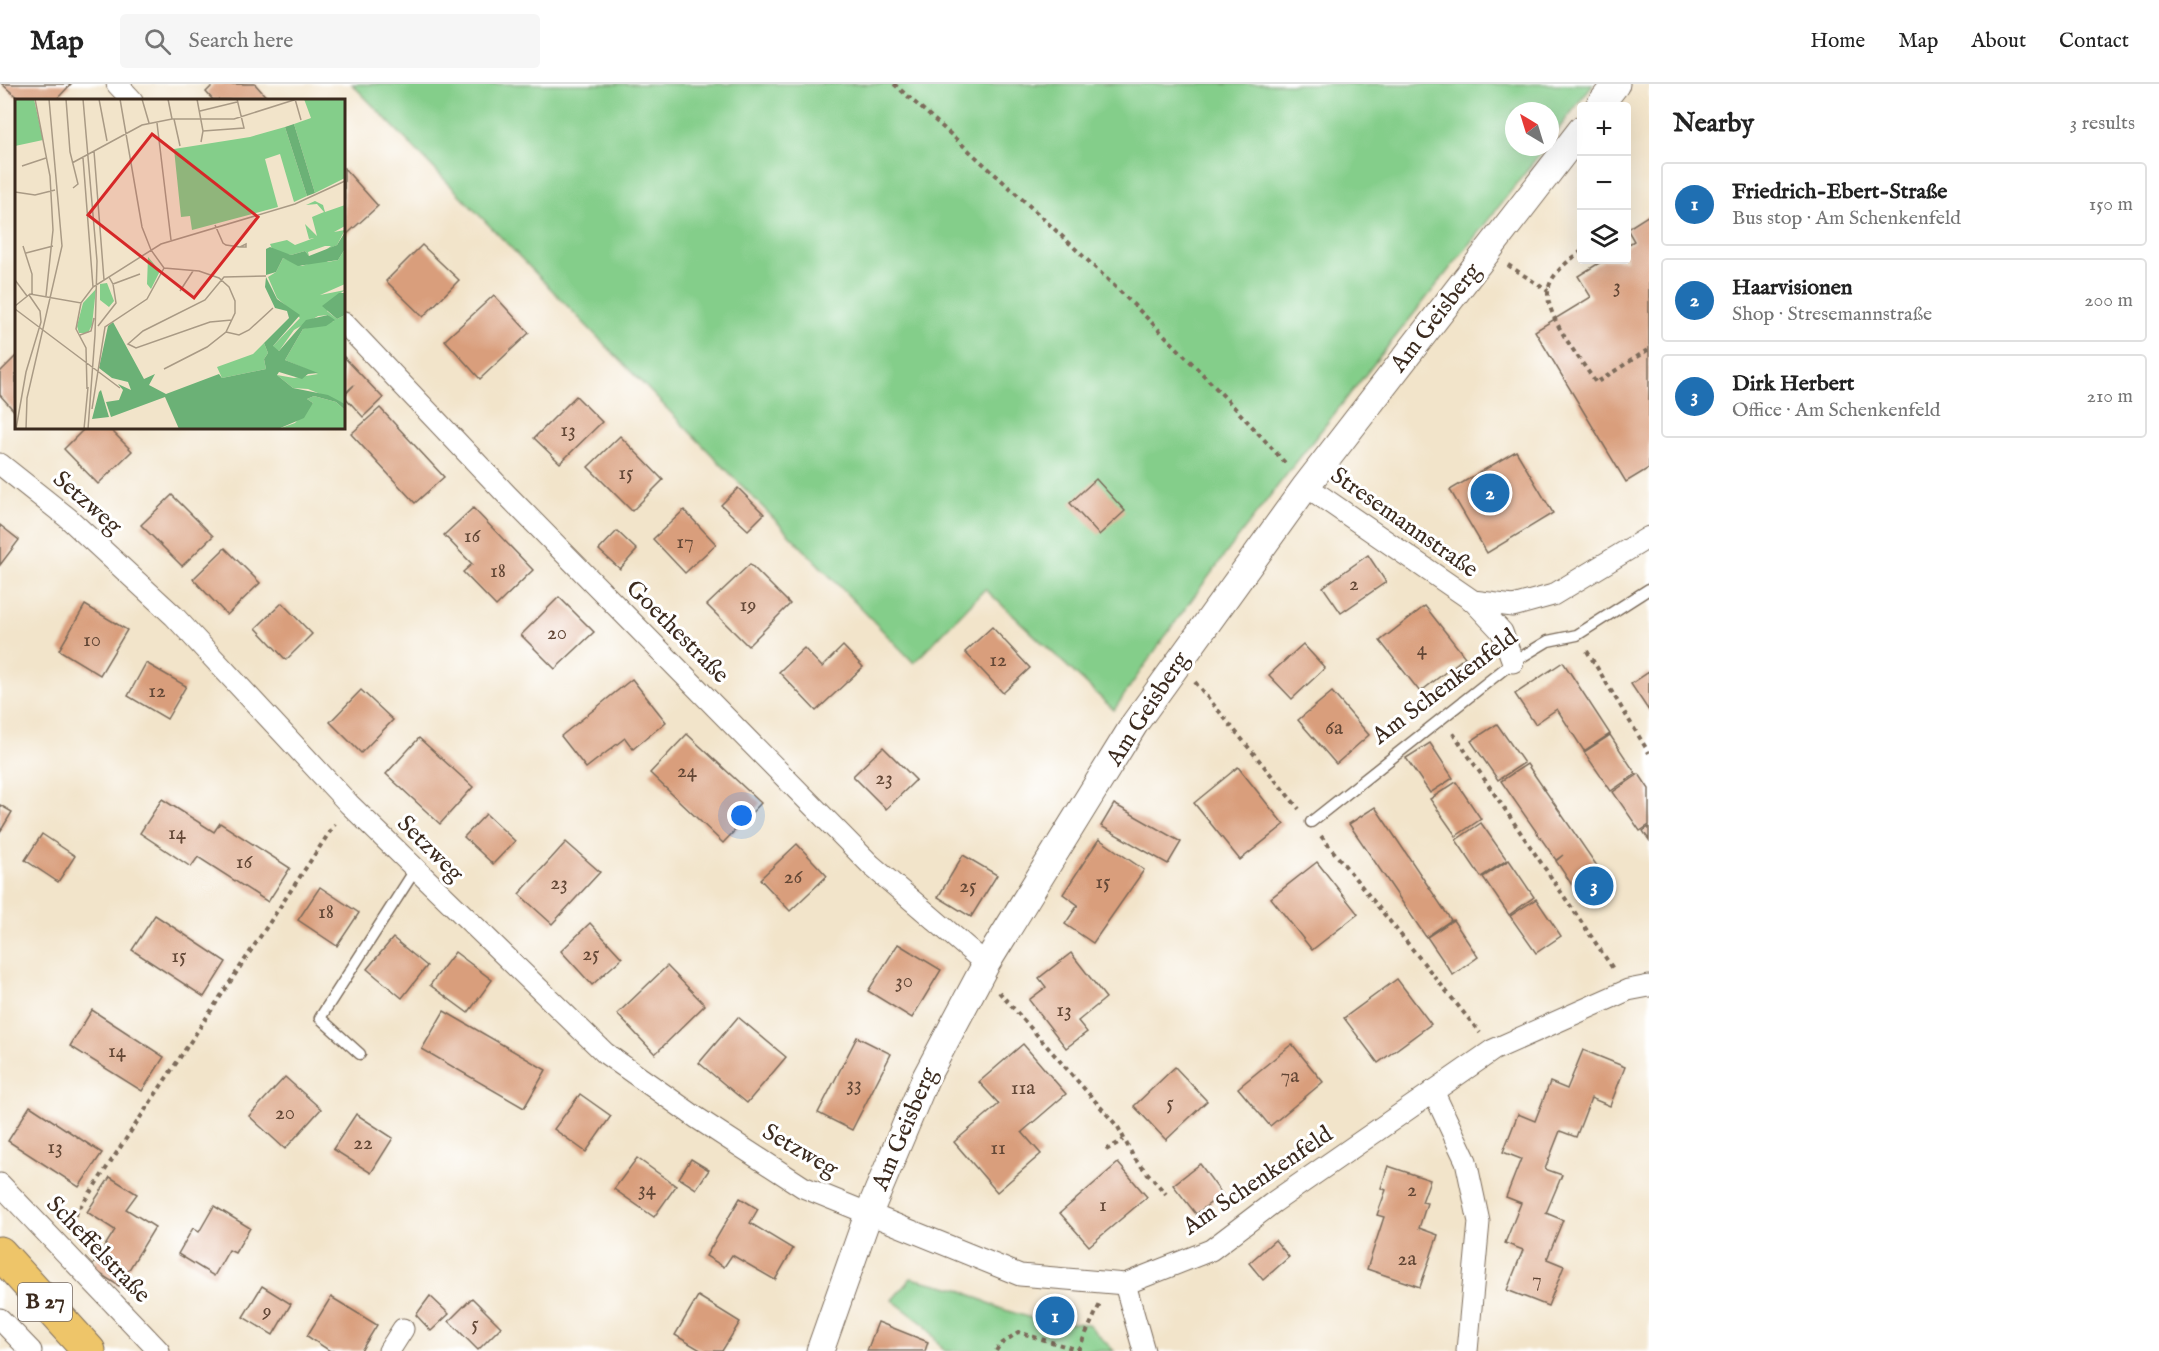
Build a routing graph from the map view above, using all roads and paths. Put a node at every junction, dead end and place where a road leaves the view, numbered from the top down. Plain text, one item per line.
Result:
1 (117, 84) edge
2 (894, 84) edge
3 (1616, 84) edge
4 (131, 99) edge
5 (1602, 102) edge
6 (1577, 134) edge
7 (1488, 252) junction
8 (1577, 254) edge
9 (1548, 291) junction
10 (345, 324) edge
11 (1649, 349) edge
12 (0, 464) edge
13 (1306, 486) junction
14 (1649, 537) edge
15 (1649, 589) edge
16 (1473, 602) junction
17 (1587, 652) dead end
18 (1178, 661) junction
19 (1513, 662) junction
20 (1455, 736) dead end
21 (1649, 753) edge
22 (1283, 789) dead end
23 (349, 804) junction
24 (1311, 822) dead end
25 (415, 870) junction
26 (1347, 870) dead end
27 (984, 968) junction
28 (1649, 986) edge
29 (1628, 990) junction
30 (1474, 1024) dead end
31 (360, 1054) dead end
32 (1433, 1091) junction
33 (1123, 1140) junction
34 (1106, 1150) dead end
35 (0, 1184) edge
36 (1166, 1194) dead end
37 (868, 1215) junction
38 (56, 1244) junction
39 (0, 1253) edge
40 (1117, 1284) junction
41 (0, 1318) edge
42 (403, 1329) dead end
43 (1080, 1350) edge
44 (31, 1351) edge
45 (89, 1351) edge
46 (159, 1351) edge
47 (389, 1351) edge
48 (820, 1351) edge
49 (996, 1351) edge
50 (1144, 1351) edge
51 (1467, 1351) edge

1 - 4 street
2 - 13 path
3 - 5 street
6 - 7 street, Am Geisberg
7 - 9 path
7 - 13 street, Am Geisberg
8 - 9 path
9 - 11 path
10 - 27 street, Goethestraße
12 - 23 street, Setzweg
13 - 16 street, Stresemannstraße
13 - 18 street, Am Geisberg
14 - 16 street, Stresemannstraße
15 - 19 lane, Am Schenkenfeld
16 - 19 street, Stresemannstraße
17 - 21 path
18 - 22 path
18 - 27 street, Am Geisberg
19 - 24 lane, Am Schenkenfeld
20 - 29 path
23 - 25 street, Setzweg
23 - 38 path
25 - 31 lane
25 - 37 street, Setzweg
26 - 30 path
27 - 33 path
27 - 37 street, Am Geisberg
28 - 29 street, Am Schenkenfeld
29 - 32 street, Am Schenkenfeld
32 - 40 street, Am Schenkenfeld
32 - 51 street
33 - 34 path
33 - 36 path
35 - 38 street, Scheffelstraße
37 - 40 street, Am Schenkenfeld
37 - 48 street, Am Geisberg
38 - 46 street, Scheffelstraße
39 - 45 main road, B 27
40 - 43 path
40 - 50 street
41 - 44 street
42 - 47 street
43 - 49 path

